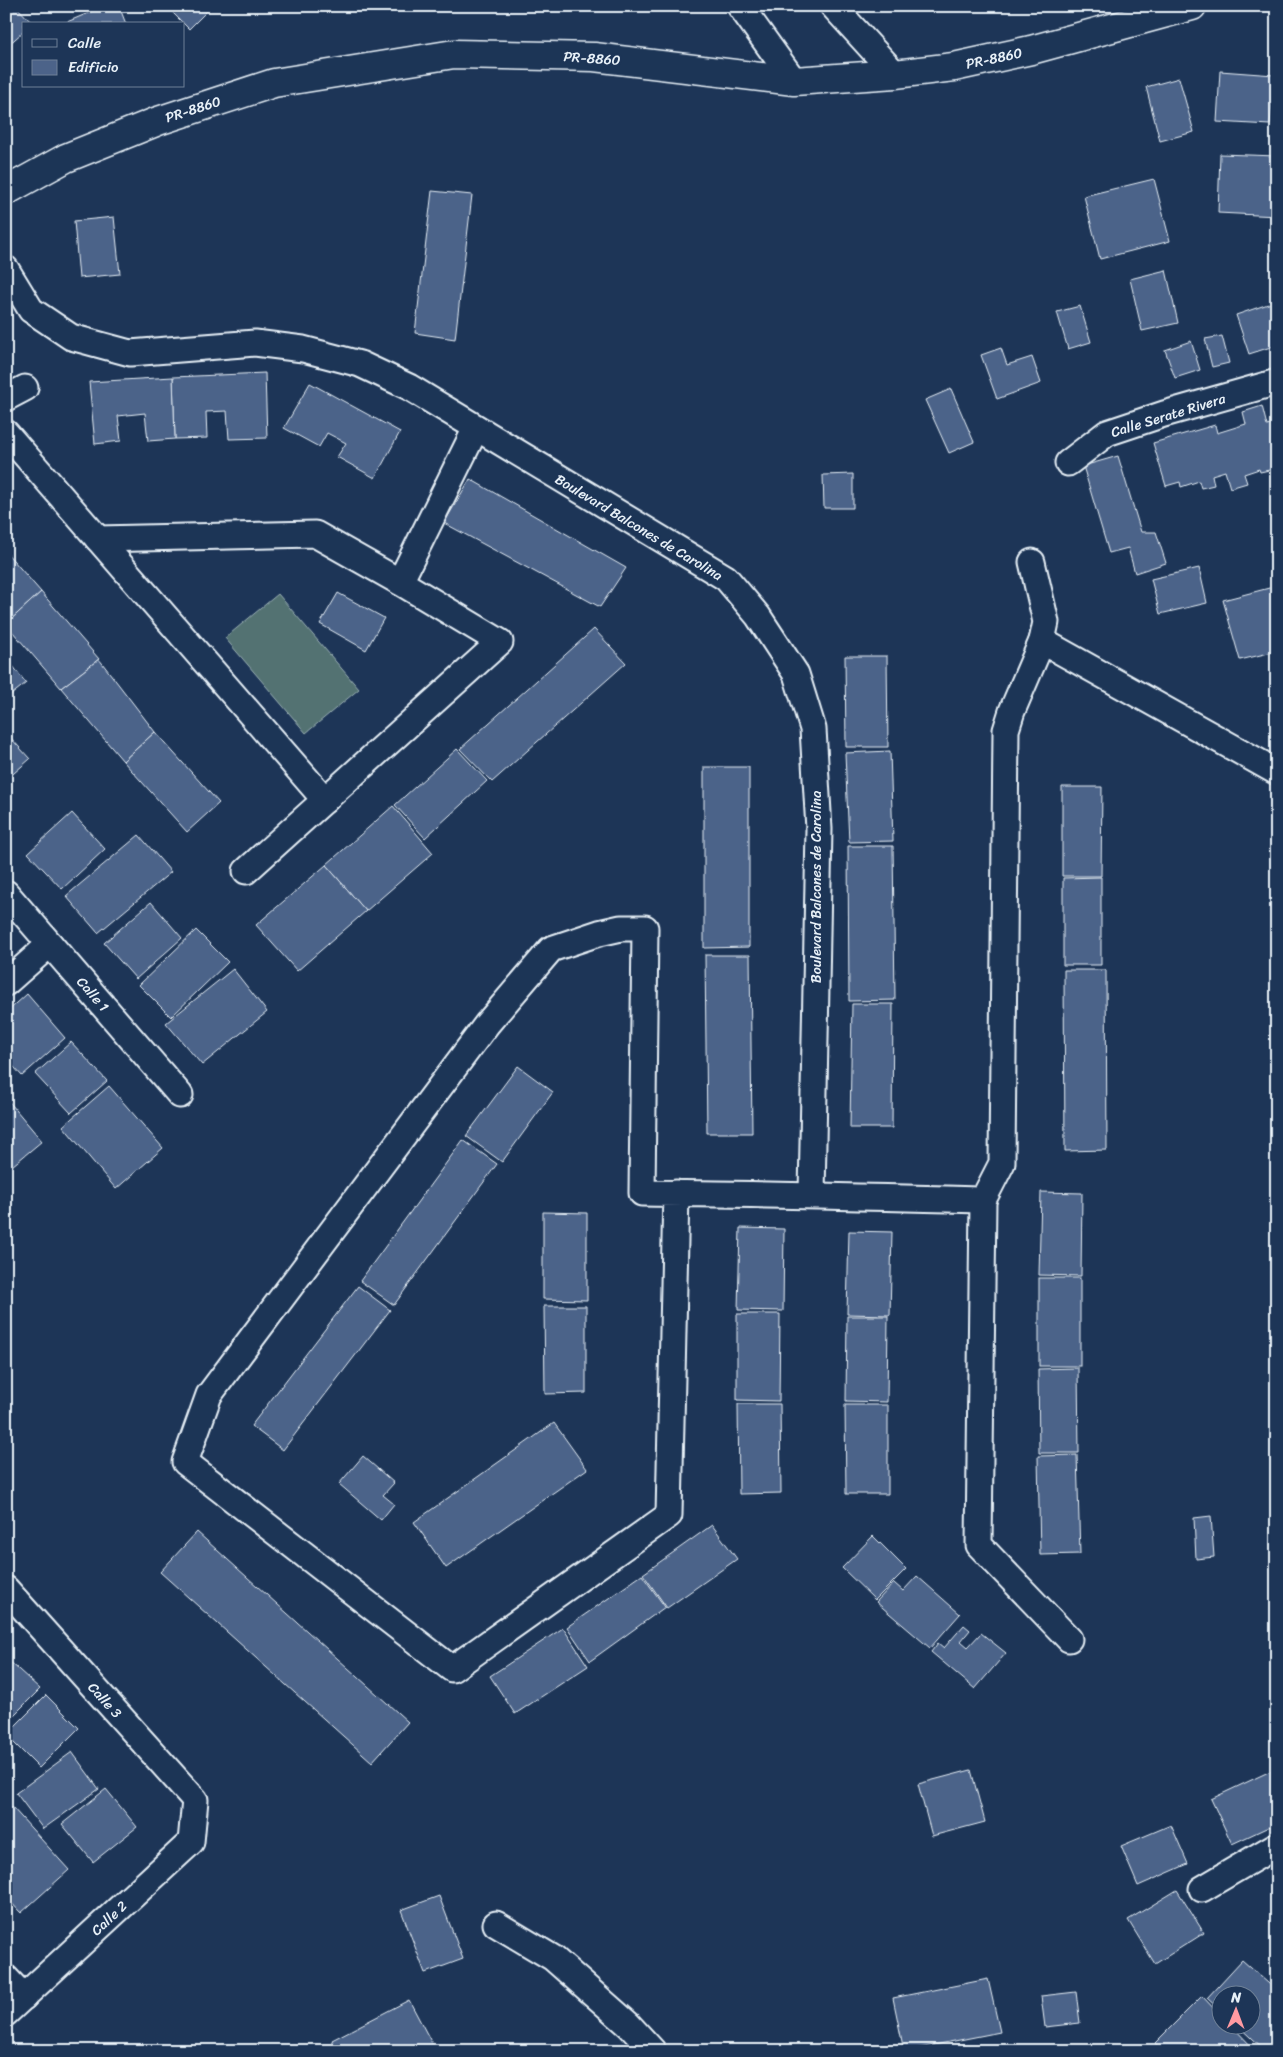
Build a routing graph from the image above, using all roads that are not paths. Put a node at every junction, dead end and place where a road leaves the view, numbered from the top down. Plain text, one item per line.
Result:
1 (740, 6) edge
2 (833, 6) edge
3 (1192, 6) edge
4 (895, 74) junction
5 (794, 81) junction
6 (6, 191) edge
7 (6, 269) edge
8 (1277, 382) edge
9 (476, 428) junction
10 (6, 433) edge
11 (1068, 463) dead end
12 (98, 539) junction
13 (1032, 562) dead end
14 (400, 582) junction
15 (1042, 641) junction
16 (1277, 772) edge
17 (325, 800) junction
18 (246, 871) dead end
19 (6, 893) edge
20 (50, 944) junction
21 (6, 983) edge
22 (180, 1095) dead end
23 (676, 1194) junction
24 (812, 1195) junction
25 (983, 1200) junction
26 (6, 1589) edge
27 (1069, 1639) dead end
28 (194, 1814) joint
29 (1277, 1845) edge
30 (1202, 1889) dead end
31 (496, 1924) dead end
32 (6, 1978) edge
33 (15, 2005) edge
34 (653, 2051) edge

1 - 5 street
2 - 4 street
3 - 4 street, PR-8860 / PR-8860
4 - 5 street, PR-8860 / PR-8860
5 - 6 street, PR-8860 / PR-8860
7 - 9 street, Boulevard Balcones de Carolina
8 - 11 street, Calle Serate Rivera
9 - 14 street
9 - 24 street, Boulevard Balcones de Carolina
10 - 12 street
12 - 14 street
12 - 17 street
13 - 15 street
14 - 17 street
15 - 16 street
15 - 25 street
17 - 18 street
19 - 20 street, Calle 1
20 - 21 street
20 - 22 street, Calle 1
23 - 23 street
23 - 24 street
24 - 25 street
25 - 27 street
26 - 28 street, Calle 3
28 - 33 street, Calle 2
29 - 30 street
31 - 34 street
32 - 33 street

